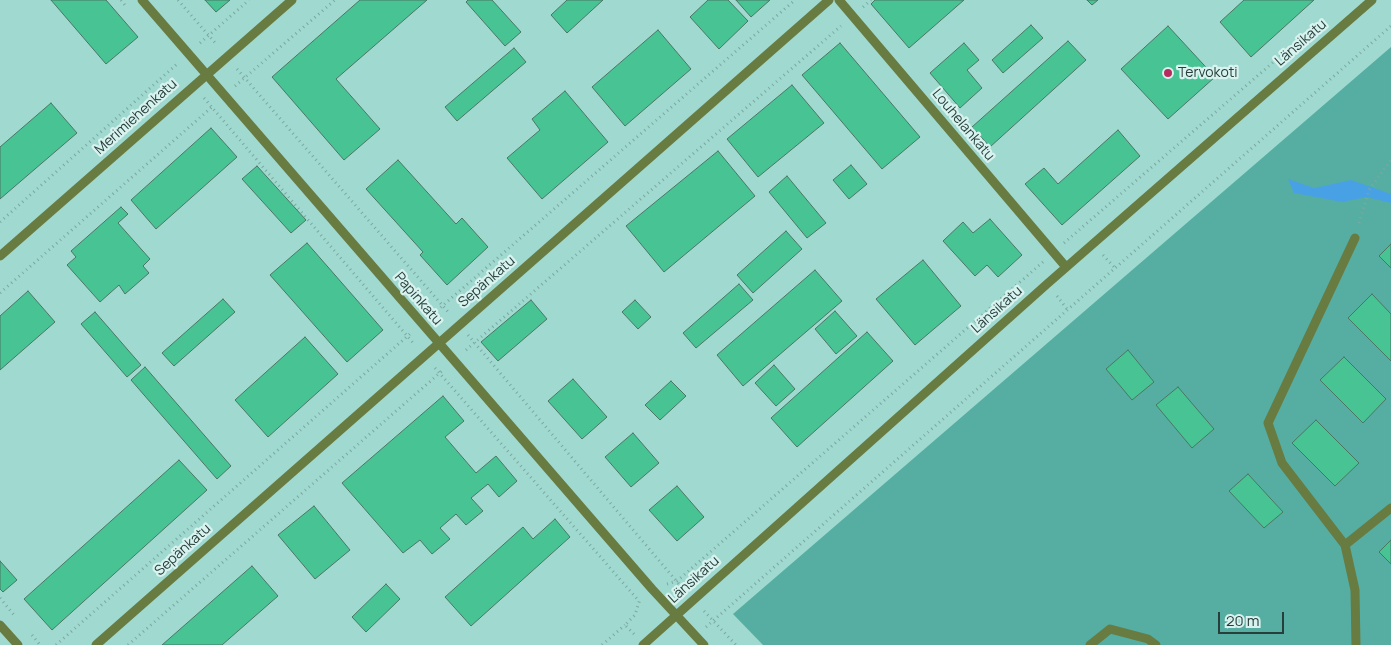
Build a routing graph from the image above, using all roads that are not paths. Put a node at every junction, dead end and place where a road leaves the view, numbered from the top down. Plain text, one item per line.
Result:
1 (142, 0) edge
2 (292, 0) edge
3 (829, 0) edge
4 (839, 0) edge
5 (1372, 0) edge
6 (206, 74) junction
7 (1355, 238) road end
8 (0, 256) edge
9 (1066, 267) junction
10 (438, 343) junction
11 (1391, 508) edge
12 (1345, 545) junction
13 (676, 614) junction
14 (0, 625) edge
15 (644, 644) edge
16 (18, 645) edge
17 (96, 645) edge
18 (704, 645) edge
19 (1090, 645) edge
20 (1156, 645) edge
21 (1356, 645) edge

1 - 6 street, Papinkatu
2 - 6 street, Merimiehenkatu
3 - 10 street, Sepänkatu
4 - 9 street, Louhelankatu
5 - 9 street, Länsikatu
6 - 8 street, Merimiehenkatu
6 - 10 street, Papinkatu
7 - 12 street
9 - 13 street, Länsikatu
10 - 13 street, Papinkatu
10 - 17 street, Sepänkatu
11 - 12 street
12 - 21 street
13 - 15 street, Länsikatu
13 - 18 street, Papinkatu
14 - 16 street
19 - 20 street

